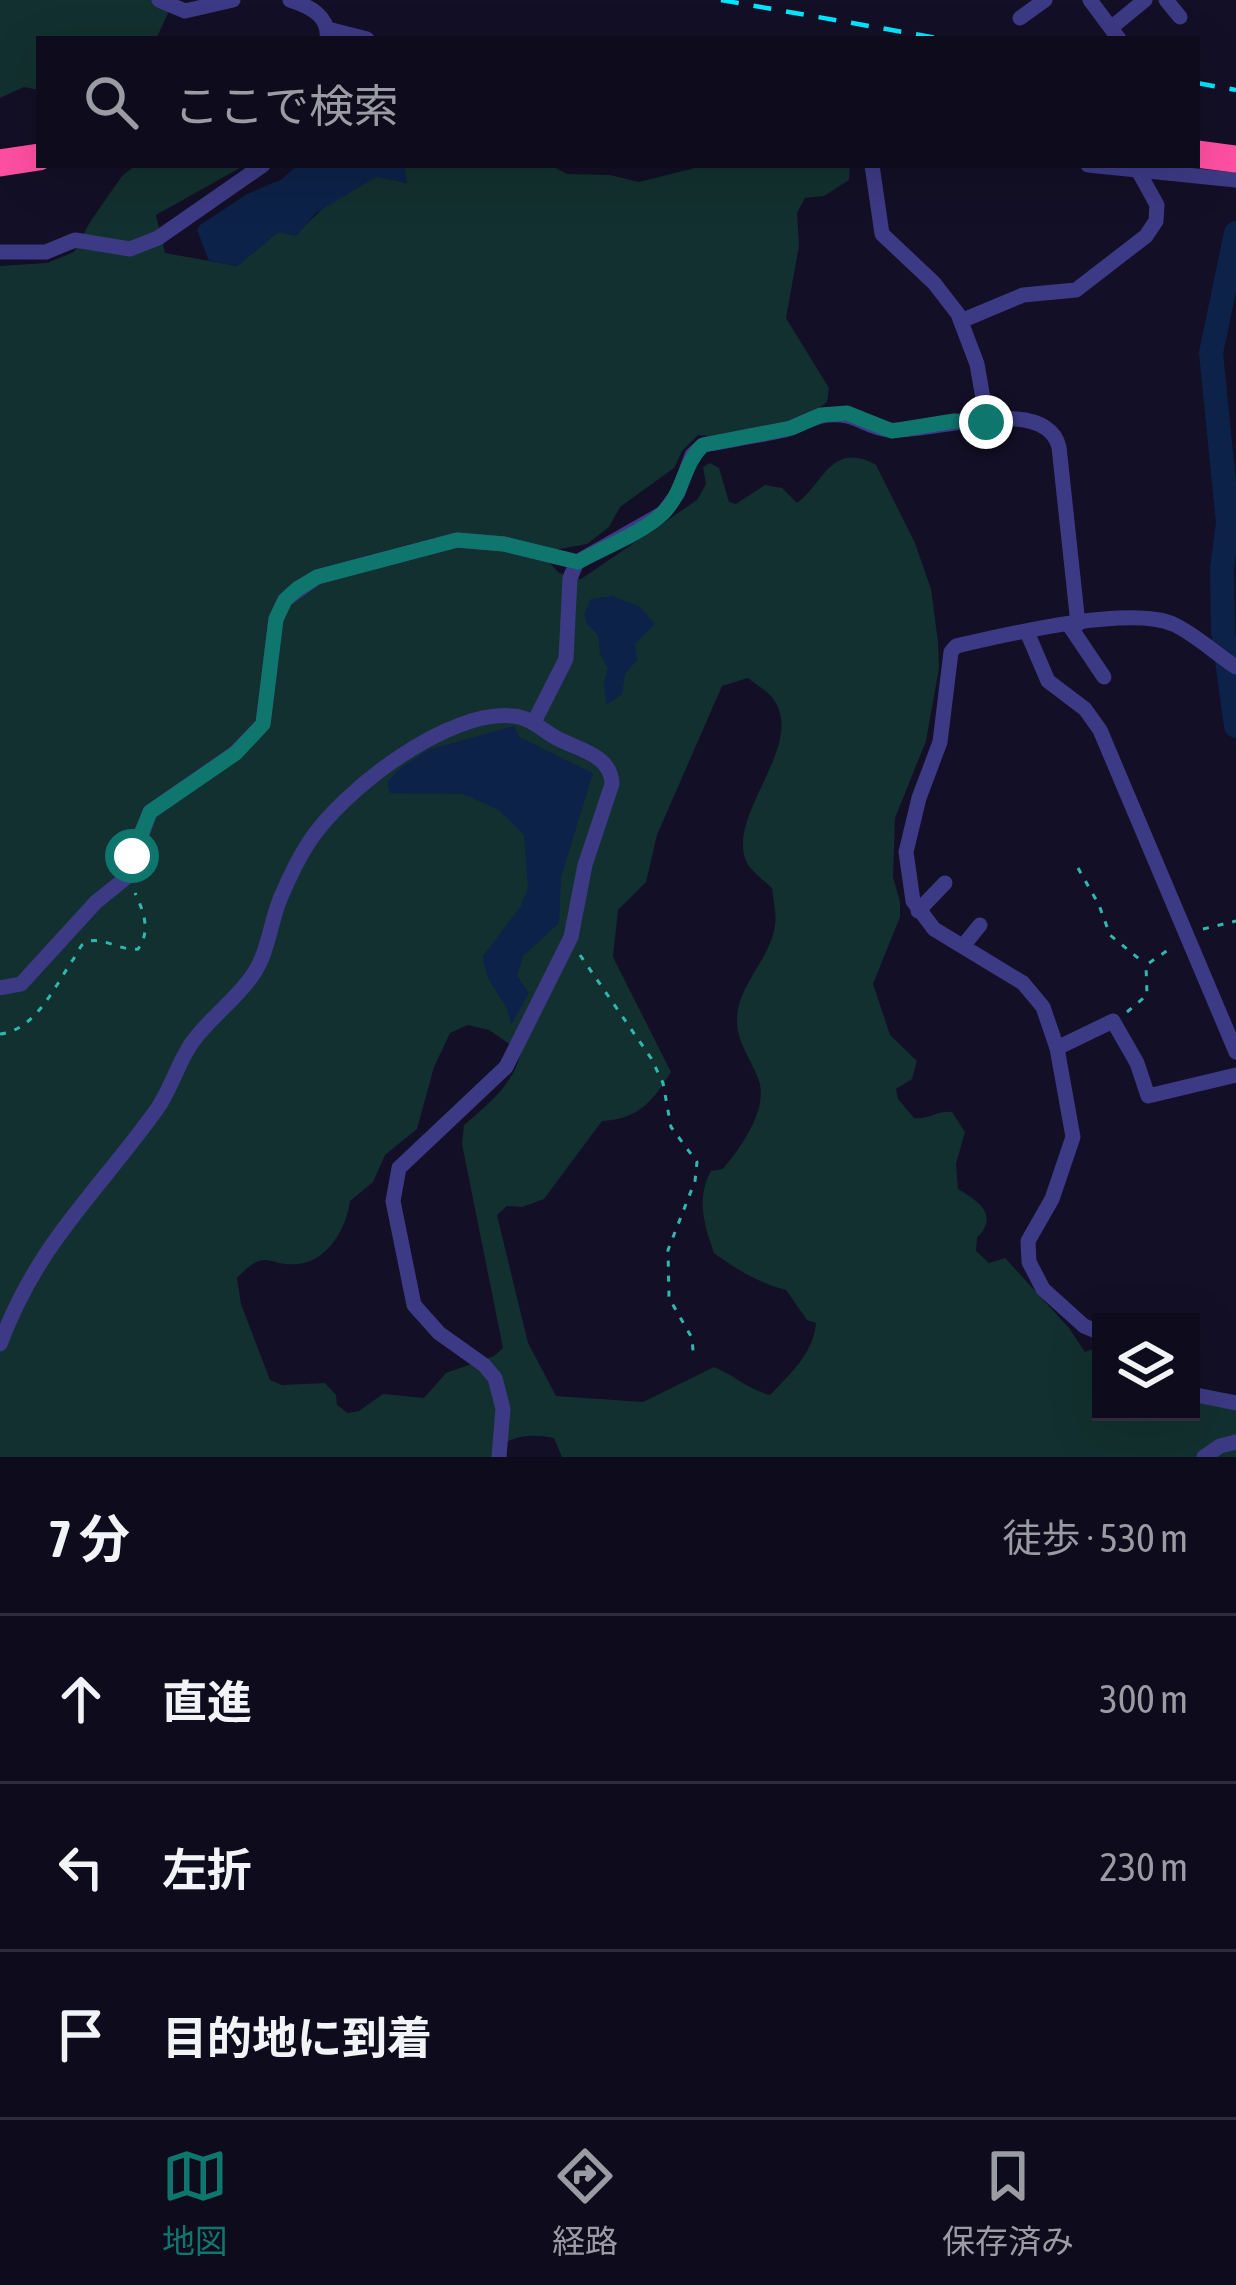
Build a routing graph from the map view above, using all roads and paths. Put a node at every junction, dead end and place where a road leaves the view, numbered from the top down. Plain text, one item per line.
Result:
1 (159, 0) edge
2 (233, 0) edge
3 (290, 0) edge
4 (1045, 0) edge
5 (1090, 0) edge
6 (1145, 0) edge
7 (1166, 0) edge
8 (1180, 17) dead end
9 (1019, 18) dead end
10 (1115, 33) edge
11 (328, 34) edge
12 (1200, 154) edge
13 (36, 157) edge
14 (1236, 159) edge
15 (0, 163) edge
16 (259, 168) edge
17 (872, 168) edge
18 (1135, 168) edge
19 (1142, 168) edge
20 (1236, 180) edge
21 (0, 252) edge
22 (962, 321) junction
23 (986, 422) junction
24 (578, 562) junction
25 (1074, 625) junction
26 (1027, 632) junction
27 (1236, 667) edge
28 (1104, 677) dead end
29 (534, 722) junction
30 (1078, 868) dead end
31 (127, 877) junction
32 (945, 883) dead end
33 (918, 910) junction
34 (1236, 921) edge
35 (980, 925) dead end
36 (571, 937) junction
37 (1188, 938) junction
38 (963, 946) junction
39 (1146, 964) junction
40 (0, 988) edge
41 (1113, 1021) junction
42 (0, 1034) edge
43 (1057, 1048) junction
44 (1236, 1052) edge
45 (1236, 1075) edge
46 (1092, 1327) edge
47 (0, 1343) edge
48 (693, 1352) dead end
49 (1200, 1396) edge
50 (1236, 1403) edge
51 (1236, 1442) edge
52 (499, 1457) edge
53 (1204, 1457) edge

1 - 2 street
3 - 11 street
4 - 9 street
5 - 10 street
6 - 10 street
7 - 8 street
12 - 14 highway
13 - 15 highway
16 - 21 street
17 - 22 street
18 - 22 street
19 - 20 street
22 - 23 street
23 - 24 street
23 - 25 street
24 - 29 street
24 - 31 street
25 - 26 street
25 - 27 street
25 - 28 street
26 - 33 street
26 - 37 street
29 - 36 street
29 - 47 street
30 - 39 path
31 - 40 street
31 - 42 path
32 - 33 street
33 - 38 street
34 - 37 path
35 - 38 street
36 - 48 path
36 - 52 street
37 - 39 path
37 - 44 street
38 - 43 street
39 - 41 path
41 - 43 street
41 - 45 street
43 - 46 street
49 - 50 street
51 - 53 street

